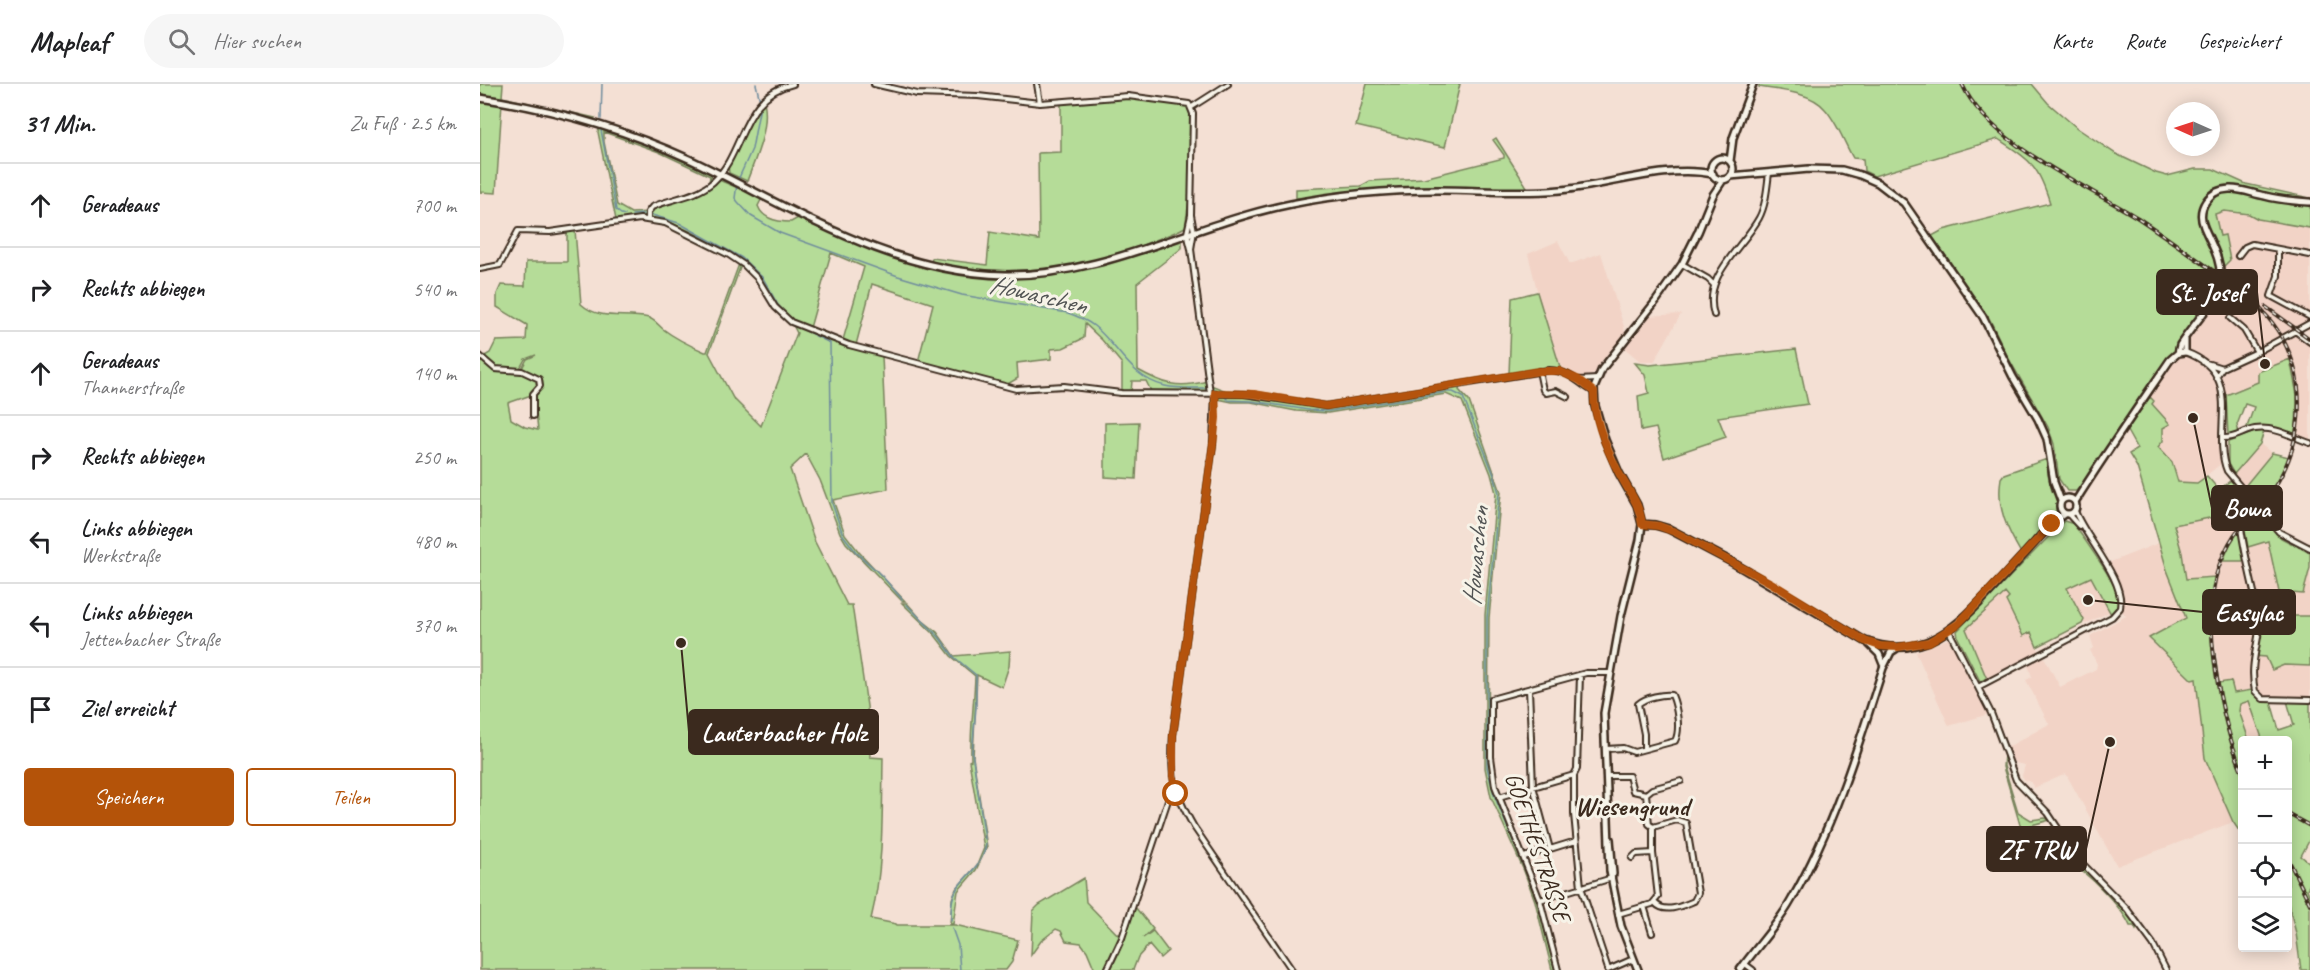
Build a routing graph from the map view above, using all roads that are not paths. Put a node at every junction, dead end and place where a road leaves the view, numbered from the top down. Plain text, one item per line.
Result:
1 (793, 84) edge
2 (874, 84) edge
3 (1037, 84) edge
4 (1228, 84) edge
5 (1753, 84) edge
6 (480, 98) edge
7 (1040, 103) junction
8 (1191, 106) junction
9 (1733, 138) junction
10 (1720, 158) junction
11 (1730, 161) junction
12 (1712, 165) junction
13 (1733, 168) junction
14 (1696, 171) junction
15 (1769, 172) junction
16 (720, 174) junction
17 (1750, 174) junction
18 (1714, 176) junction
19 (1730, 176) junction
20 (1723, 180) junction
21 (1713, 195) junction
22 (2310, 202) edge
23 (1191, 215) junction
24 (648, 219) junction
25 (1194, 231) junction
26 (1186, 233) junction
27 (1191, 249) junction
28 (2278, 249) junction
29 (2310, 255) edge
30 (2238, 256) dead end
31 (1682, 264) junction
32 (480, 269) edge
33 (1714, 285) junction
34 (1714, 315) dead end
35 (2310, 317) edge
36 (2230, 318) dead end
37 (2310, 323) edge
38 (2295, 331) junction
39 (2310, 342) edge
40 (2182, 352) junction
41 (2257, 352) junction
42 (480, 356) edge
43 (2201, 361) junction
44 (2222, 368) junction
45 (1539, 371) junction
46 (2216, 377) junction
47 (1597, 379) junction
48 (1579, 380) junction
49 (1594, 392) junction
50 (1213, 393) junction
51 (1568, 397) dead end
52 (533, 416) dead end
53 (2223, 438) junction
54 (2310, 442) edge
55 (2242, 488) junction
56 (2068, 500) junction
57 (2074, 511) junction
58 (2064, 513) junction
59 (1642, 524) junction
60 (2082, 529) junction
61 (2310, 548) edge
62 (1949, 631) junction
63 (1865, 641) junction
64 (1885, 647) junction
65 (1898, 647) junction
66 (1883, 666) junction
67 (1610, 673) junction
68 (1580, 675) junction
69 (1978, 687) junction
70 (1529, 689) junction
71 (2310, 700) edge
72 (1644, 748) junction
73 (1606, 749) junction
74 (1574, 775) junction
75 (1606, 776) junction
76 (1681, 781) dead end
77 (1533, 786) junction
78 (1174, 789) junction
79 (1646, 794) junction
80 (1499, 797) junction
81 (1653, 826) junction
82 (1576, 841) junction
83 (1550, 849) junction
84 (1653, 853) junction
85 (1524, 857) junction
86 (1632, 858) dead end
87 (1613, 878) junction
88 (1581, 886) junction
89 (1540, 900) junction
90 (1655, 903) junction
91 (1644, 906) junction
92 (1618, 914) junction
93 (1652, 933) dead end
94 (1634, 959) junction
95 (1745, 964) junction
96 (1107, 970) edge
97 (1292, 970) edge
98 (1558, 970) edge
99 (1608, 970) edge
100 (1638, 970) edge
101 (1740, 970) edge
102 (1754, 970) edge
103 (2166, 970) edge

1 - 16 street
2 - 7 street
3 - 7 street
4 - 8 street
5 - 9 street
6 - 16 street
7 - 8 street
8 - 23 street
9 - 10 street
9 - 11 street
10 - 11 street
10 - 12 street
11 - 13 street
12 - 14 street
12 - 18 street
13 - 17 street
13 - 19 street
14 - 18 street
14 - 25 street
15 - 17 street
15 - 33 street
15 - 56 street
16 - 24 street
16 - 26 street
17 - 19 street
18 - 20 street
18 - 21 street
19 - 20 street
20 - 21 street
21 - 31 street
22 - 40 street
23 - 25 street
23 - 26 street
24 - 32 street
24 - 50 street
25 - 26 street
25 - 27 street
26 - 27 street
27 - 50 street
28 - 29 street
28 - 30 street
28 - 35 street
31 - 33 street
31 - 47 street
33 - 34 street
36 - 41 street
37 - 38 street
38 - 39 street
38 - 41 street
40 - 43 street
40 - 56 street
41 - 44 street
42 - 52 street
43 - 44 street
43 - 46 street
44 - 46 street
45 - 48 street
45 - 50 street
45 - 51 street
46 - 53 street
47 - 48 street
47 - 49 street
48 - 49 street
49 - 59 street
50 - 78 street
53 - 54 street
53 - 55 street
55 - 61 street
55 - 71 street
56 - 57 street
56 - 58 street
57 - 58 street
57 - 60 street
58 - 60 street
58 - 62 street
59 - 63 street
59 - 67 street
60 - 69 street
62 - 65 street
62 - 69 street
63 - 64 street
63 - 66 street
64 - 65 street
64 - 66 street
65 - 66 street
66 - 95 street
67 - 68 street
67 - 73 street
68 - 70 street
68 - 74 street
69 - 103 street
70 - 77 street
70 - 80 street, GOETHESTRASSE
72 - 72 street
72 - 73 street
73 - 75 street
74 - 77 street
74 - 82 street
75 - 79 street
75 - 87 street
76 - 79 street
77 - 80 street
77 - 83 street
78 - 96 street
78 - 97 street
79 - 81 street
80 - 85 street, GOETHESTRASSE
81 - 84 street
81 - 90 street
82 - 83 street
82 - 88 street
83 - 85 street
84 - 86 street
84 - 90 street
85 - 89 street, GOETHESTRASSE
87 - 88 street
87 - 92 street
88 - 89 street
88 - 99 street
89 - 98 street, GOETHESTRASSE
90 - 91 street
91 - 92 street
91 - 93 street
92 - 94 street
94 - 99 street
94 - 100 street
95 - 101 street
95 - 102 street

